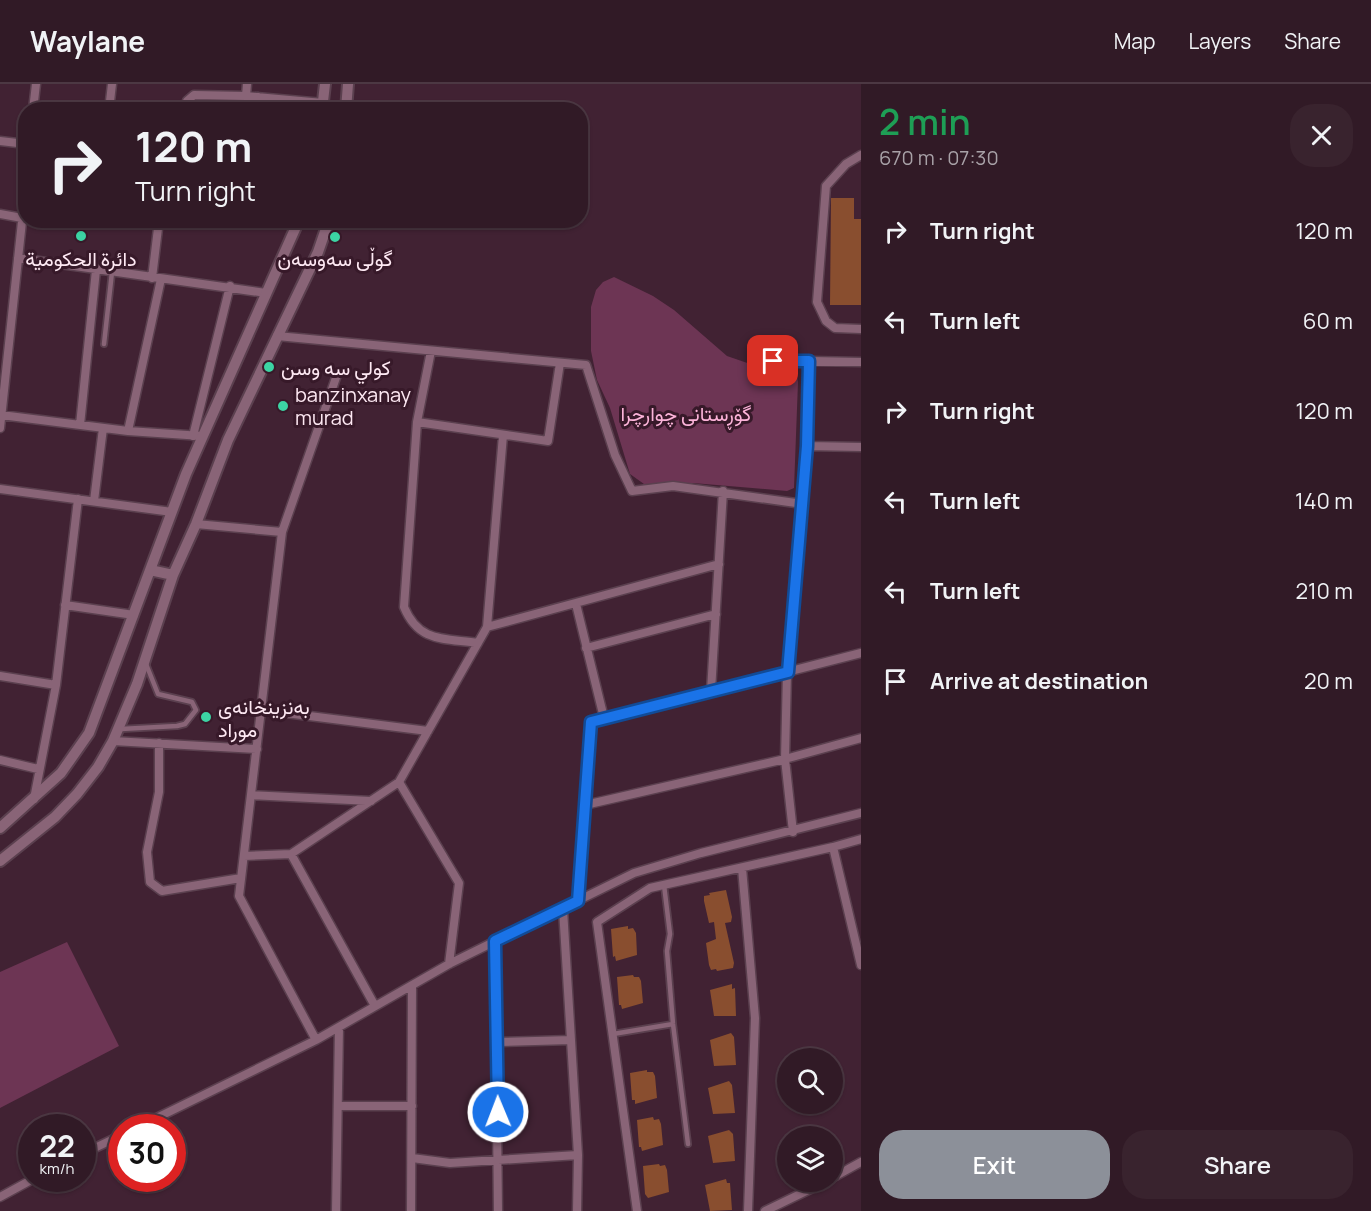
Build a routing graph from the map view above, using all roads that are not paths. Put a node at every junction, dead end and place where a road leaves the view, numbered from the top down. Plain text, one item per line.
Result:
1 (36, 84) edge
2 (112, 84) edge
3 (248, 84) edge
4 (325, 84) edge
5 (348, 84) edge
6 (246, 96) junction
7 (258, 97) junction
8 (34, 102) edge
9 (110, 102) edge
10 (187, 102) edge
11 (258, 102) edge
12 (294, 102) edge
13 (323, 102) edge
14 (347, 102) edge
15 (0, 141) edge
16 (18, 143) edge
17 (861, 155) edge
18 (0, 214) edge
19 (18, 217) edge
20 (21, 228) edge
21 (159, 228) edge
22 (296, 228) edge
23 (326, 228) edge
24 (18, 258) junction
25 (96, 270) junction
26 (112, 272) junction
27 (156, 279) junction
28 (230, 286) junction
29 (266, 293) junction
30 (861, 329) edge
31 (277, 336) junction
32 (104, 344) dead end
33 (432, 351) junction
34 (756, 360) dead end
35 (809, 361) junction
36 (861, 362) edge
37 (560, 363) junction
38 (338, 372) dead end
39 (3, 377) edge
40 (2, 415) junction
41 (417, 422) junction
42 (80, 425) junction
43 (0, 428) edge
44 (103, 428) junction
45 (128, 430) junction
46 (503, 435) junction
47 (198, 436) junction
48 (807, 446) junction
49 (861, 447) edge
50 (0, 489) edge
51 (723, 491) junction
52 (78, 499) junction
53 (94, 501) junction
54 (802, 504) junction
55 (172, 512) junction
56 (196, 524) junction
57 (282, 532) junction
58 (719, 564) junction
59 (150, 570) junction
60 (173, 575) junction
61 (576, 604) junction
62 (65, 605) junction
63 (716, 614) junction
64 (134, 615) junction
65 (487, 627) junction
66 (478, 643) junction
67 (586, 648) junction
68 (861, 653) edge
69 (145, 660) junction
70 (788, 672) junction
71 (0, 676) edge
72 (56, 685) junction
73 (711, 691) junction
74 (262, 710) junction
75 (604, 718) junction
76 (118, 729) junction
77 (428, 731) junction
78 (861, 738) edge
79 (113, 741) junction
80 (159, 743) junction
81 (257, 748) junction
82 (785, 759) junction
83 (0, 760) edge
84 (39, 769) junction
85 (399, 782) junction
86 (251, 795) junction
87 (33, 800) junction
88 (371, 801) junction
89 (585, 805) junction
90 (861, 813) edge
91 (0, 828) edge
92 (793, 832) junction
93 (861, 839) edge
94 (833, 847) junction
95 (291, 854) junction
96 (243, 856) junction
97 (0, 861) edge
98 (742, 868) junction
99 (241, 878) junction
100 (664, 885) junction
101 (578, 901) junction
102 (563, 909) junction
103 (495, 941) junction
104 (449, 964) junction
105 (861, 965) edge
106 (412, 987) junction
107 (375, 1006) junction
108 (673, 1024) junction
109 (339, 1027) junction
110 (613, 1034) junction
111 (316, 1040) junction
112 (571, 1040) junction
113 (497, 1042) junction
114 (338, 1106) junction
115 (412, 1106) junction
116 (165, 1114) edge
117 (688, 1144) dead end
118 (578, 1155) junction
119 (412, 1158) junction
120 (499, 1159) junction
121 (861, 1162) edge
122 (843, 1172) edge
123 (18, 1187) edge
124 (804, 1192) edge
125 (0, 1197) edge
126 (336, 1211) edge
127 (411, 1211) edge
128 (498, 1211) edge
129 (577, 1211) edge
130 (637, 1211) edge
131 (748, 1211) edge
132 (765, 1211) edge

1 - 8 street
2 - 9 street
3 - 6 street
4 - 13 street
5 - 14 street
6 - 7 street
6 - 10 street
7 - 11 street
7 - 12 street
15 - 16 street
17 - 30 street
18 - 19 street
20 - 24 street
21 - 27 street
22 - 29 street
23 - 31 street
24 - 25 street
24 - 39 street
25 - 26 street
25 - 42 street
26 - 27 street
26 - 32 lane
27 - 28 street
27 - 45 street
28 - 29 street
28 - 47 street
29 - 47 street
31 - 33 street
31 - 56 street
33 - 37 street
33 - 41 street
34 - 35 street
35 - 36 street
35 - 48 street
37 - 46 street
37 - 51 street
38 - 57 street
39 - 40 street
40 - 42 street
40 - 43 street
41 - 46 street
41 - 66 street
42 - 44 street
44 - 45 street
44 - 53 street
45 - 47 street
46 - 65 street
47 - 55 street
48 - 49 street
48 - 54 street
50 - 52 street
51 - 54 street
51 - 58 street
52 - 53 street
52 - 62 street
53 - 55 street
54 - 70 street
55 - 59 street
56 - 57 street
56 - 60 street
57 - 74 street
58 - 61 street
58 - 63 street
59 - 60 street
59 - 64 street
60 - 69 street
61 - 65 street
61 - 67 street
62 - 64 street
62 - 72 street
63 - 67 street
63 - 73 street
64 - 87 street
65 - 66 street
66 - 77 street
67 - 75 street
68 - 70 street
69 - 76 street
69 - 76 lane
70 - 73 street
70 - 82 street
71 - 72 street
72 - 84 street
73 - 75 street
74 - 77 street
74 - 81 street
75 - 89 street
76 - 79 street
77 - 85 street
78 - 82 street
79 - 80 street
79 - 97 street
80 - 81 street
80 - 99 street
81 - 86 street
82 - 89 street
82 - 92 street
83 - 84 street
84 - 87 street
85 - 88 street
85 - 104 street
86 - 88 street
86 - 96 street
87 - 91 street
88 - 95 street
89 - 101 street
90 - 92 street
92 - 101 street
93 - 94 street
94 - 98 street
94 - 105 street
95 - 96 street
95 - 107 street
96 - 99 street
98 - 100 street
98 - 131 street
99 - 111 street
100 - 108 lane
100 - 110 street
101 - 102 street
102 - 103 street
102 - 112 street
103 - 104 street
103 - 113 street
104 - 106 street
106 - 107 street
106 - 115 street
107 - 109 street
108 - 110 lane
108 - 117 lane
109 - 111 street
109 - 114 street
110 - 130 street
111 - 116 street
112 - 113 street
112 - 118 street
113 - 120 street
114 - 115 street
114 - 126 street
115 - 119 street
118 - 120 street
118 - 129 street
119 - 120 street
119 - 127 street
120 - 128 street
121 - 122 street
123 - 125 street
124 - 132 street

